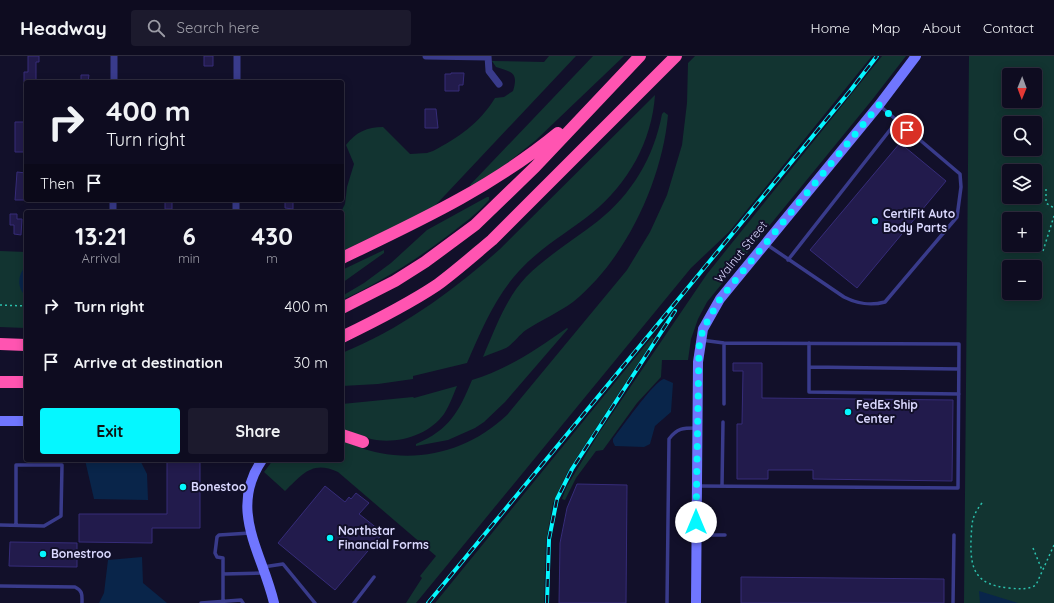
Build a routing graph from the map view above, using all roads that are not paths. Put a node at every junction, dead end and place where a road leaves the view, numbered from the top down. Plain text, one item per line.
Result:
1 (114, 56) edge
2 (237, 56) edge
3 (426, 56) edge
4 (488, 56) edge
5 (640, 56) edge
6 (676, 56) edge
7 (916, 56) edge
8 (114, 80) edge
9 (237, 80) edge
10 (499, 84) dead end
11 (594, 103) junction
12 (879, 105) junction
13 (897, 121) junction
14 (765, 244) junction
15 (344, 257) edge
16 (788, 260) junction
17 (344, 307) edge
18 (344, 336) edge
19 (700, 340) junction
20 (724, 343) junction
21 (809, 343) junction
22 (2, 344) edge
23 (24, 344) edge
24 (809, 367) junction
25 (959, 369) junction
26 (0, 382) edge
27 (24, 382) edge
28 (959, 394) junction
29 (724, 404) dead end
30 (0, 421) edge
31 (24, 421) edge
32 (723, 422) dead end
33 (697, 428) junction
34 (344, 436) edge
35 (363, 442) dead end
36 (261, 462) edge
37 (696, 486) junction
38 (722, 486) junction
39 (0, 525) edge
40 (16, 525) junction
41 (252, 533) junction
42 (725, 534) dead end
43 (696, 535) junction
44 (954, 535) dead end
45 (264, 570) junction
46 (223, 574) junction
47 (374, 577) dead end
48 (0, 586) edge
49 (222, 601) junction
50 (82, 603) edge
51 (201, 603) edge
52 (243, 603) edge
53 (274, 603) edge
54 (315, 603) edge
55 (354, 603) edge
56 (667, 603) edge
57 (696, 603) edge
58 (953, 603) edge

1 - 8 street
2 - 9 street
3 - 4 street
4 - 10 street
5 - 11 highway
6 - 18 highway
7 - 12 street, Walnut Street
11 - 15 highway
11 - 17 highway
12 - 13 lane
12 - 14 street, Walnut Street
13 - 16 lane
13 - 16 lane
14 - 16 lane
14 - 19 street, Walnut Street
19 - 20 lane
19 - 33 street, Walnut Street
20 - 21 lane
20 - 29 lane
21 - 24 lane
21 - 25 lane
22 - 23 highway
24 - 25 lane
24 - 28 lane
25 - 28 lane
26 - 27 highway
28 - 38 lane
30 - 31 street
32 - 38 lane
33 - 37 street, Walnut Street
33 - 56 lane
34 - 35 highway
36 - 41 street
37 - 38 lane
37 - 43 street, Walnut Street
39 - 40 lane
40 - 40 lane
41 - 45 street
41 - 46 lane
42 - 43 lane
43 - 57 street, Walnut Street
44 - 58 lane
45 - 46 lane
45 - 53 street
45 - 54 lane
46 - 49 lane
47 - 55 lane
48 - 50 lane
49 - 51 lane
49 - 52 lane

